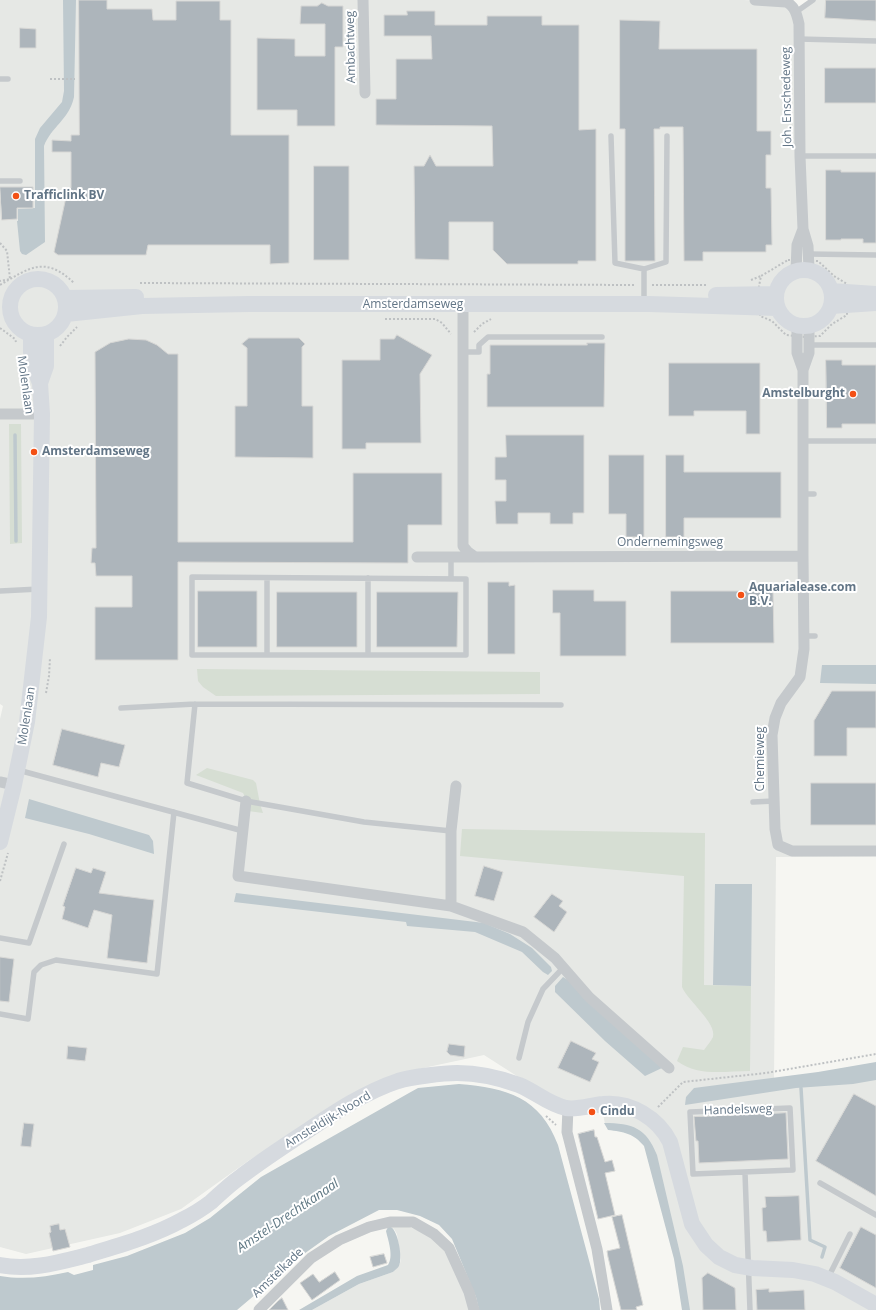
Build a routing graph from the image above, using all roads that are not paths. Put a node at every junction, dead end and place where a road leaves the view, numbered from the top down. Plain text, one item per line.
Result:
1 (363, 0) edge
2 (755, 0) edge
3 (813, 0) edge
4 (796, 12) junction
5 (799, 39) junction
6 (876, 41) edge
7 (0, 79) edge
8 (8, 79) dead end
9 (365, 93) dead end
10 (611, 136) dead end
11 (667, 136) dead end
12 (800, 156) junction
13 (876, 156) edge
14 (20, 180) dead end
15 (0, 181) edge
16 (876, 255) edge
17 (804, 263) junction
18 (644, 269) junction
19 (644, 290) junction
20 (876, 294) edge
21 (839, 299) junction
22 (759, 300) junction
23 (777, 301) junction
24 (876, 303) edge
25 (463, 305) junction
26 (5, 306) edge
27 (65, 306) junction
28 (804, 334) junction
29 (39, 335) junction
30 (602, 337) dead end
31 (876, 345) edge
32 (462, 352) junction
33 (803, 370) junction
34 (0, 414) edge
35 (42, 414) junction
36 (803, 441) junction
37 (876, 441) edge
38 (803, 556) junction
39 (417, 557) dead end
40 (451, 557) junction
41 (475, 557) junction
42 (267, 578) junction
43 (368, 578) junction
44 (451, 578) junction
45 (39, 589) junction
46 (0, 592) edge
47 (804, 636) junction
48 (815, 636) dead end
49 (267, 655) junction
50 (368, 655) junction
51 (195, 704) junction
52 (561, 704) dead end
53 (121, 708) dead end
54 (10, 779) edge
55 (456, 786) dead end
56 (246, 801) junction
57 (774, 801) junction
58 (753, 802) dead end
59 (174, 812) junction
60 (243, 831) junction
61 (451, 831) junction
62 (0, 842) edge
63 (64, 844) dead end
64 (876, 851) edge
65 (451, 906) junction
66 (0, 938) edge
67 (563, 968) junction
68 (0, 1014) edge
69 (520, 1058) dead end
70 (669, 1068) dead end
71 (568, 1108) junction
72 (745, 1173) junction
73 (820, 1183) dead end
74 (876, 1215) edge
75 (850, 1234) dead end
76 (0, 1265) edge
77 (749, 1268) junction
78 (827, 1279) junction
79 (876, 1304) edge
80 (259, 1310) edge
81 (474, 1310) edge
82 (607, 1310) edge
83 (750, 1310) edge

1 - 9 street, Ambachtweg
2 - 4 street
3 - 4 lane
4 - 5 street, Joh. Enschedeweg
5 - 6 lane, Joh. Enschedeweg
5 - 12 street, Joh. Enschedeweg
7 - 8 lane
10 - 18 lane
11 - 18 lane
12 - 13 lane, Joh. Enschedeweg
12 - 17 street, Joh. Enschedeweg
14 - 15 lane
16 - 17 lane
17 - 21 street
17 - 23 street
18 - 19 lane
19 - 22 street, Amsterdamseweg
19 - 27 street, Amsterdamseweg
20 - 21 street
21 - 24 street
21 - 28 street
22 - 23 street, Amsterdamseweg
22 - 25 street, Amsterdamseweg
23 - 28 street
25 - 27 street, Amsterdamseweg
25 - 32 street
26 - 27 street
26 - 29 street
27 - 29 street
28 - 31 lane
28 - 33 street
28 - 33 street
29 - 35 street, Molenlaan
30 - 32 lane
32 - 41 street
33 - 36 street
34 - 35 street
35 - 45 street, Molenlaan
36 - 37 lane
36 - 38 street
38 - 41 street, Ondernemingsweg
38 - 47 street, Chemieweg
39 - 40 street, Ondernemingsweg
40 - 41 street, Ondernemingsweg
40 - 44 lane
42 - 43 lane
42 - 49 lane
42 - 49 lane
43 - 44 lane
43 - 50 lane
44 - 50 lane
45 - 46 lane
45 - 54 street, Molenlaan
47 - 48 lane
47 - 57 street, Chemieweg
49 - 50 lane
51 - 52 lane
51 - 53 lane
51 - 56 lane
54 - 59 lane
54 - 62 street, Molenlaan
55 - 61 street
56 - 60 street
56 - 61 lane
57 - 58 lane, Chemieweg
57 - 64 street, Chemieweg
59 - 60 lane
59 - 68 lane
60 - 65 street
61 - 65 street
63 - 66 lane
65 - 67 street
67 - 69 lane
67 - 70 street
71 - 76 street, Amsteldijk-Noord
71 - 77 street
71 - 82 street
72 - 72 lane, Handelsweg
72 - 77 lane
73 - 74 lane
75 - 78 lane
77 - 78 street
77 - 83 lane
78 - 79 street
80 - 81 street, Amstelkade

